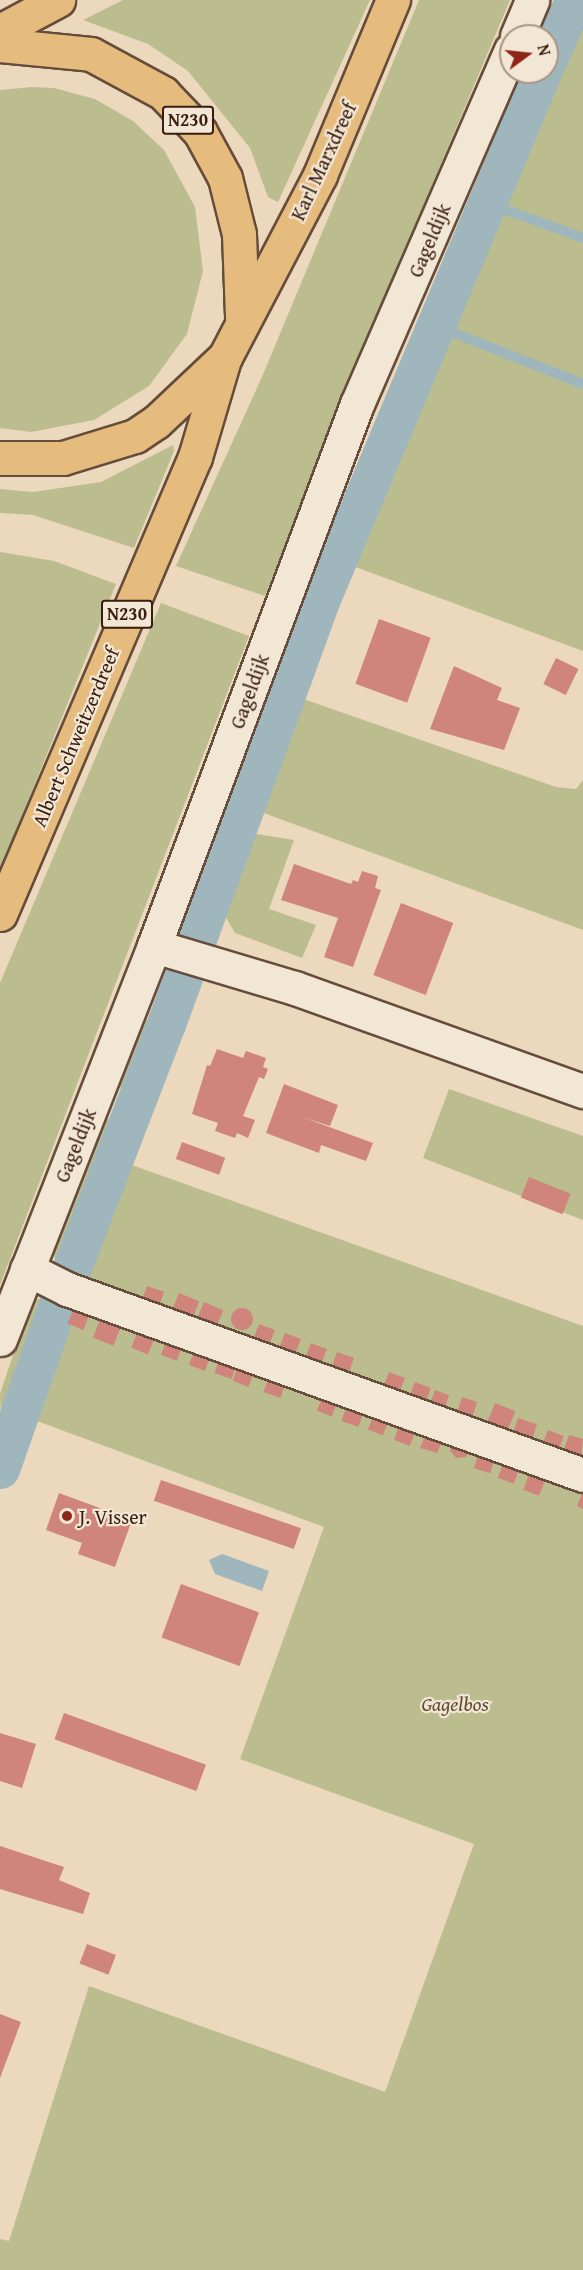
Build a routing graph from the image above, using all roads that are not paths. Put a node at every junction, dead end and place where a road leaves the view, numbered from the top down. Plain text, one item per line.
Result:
1 (58, 0) edge
2 (393, 0) edge
3 (532, 0) edge
4 (522, 24) edge
5 (0, 31) edge
6 (0, 45) edge
7 (499, 78) edge
8 (242, 317) junction
9 (225, 357) junction
10 (0, 459) edge
11 (0, 914) edge
12 (154, 946) junction
13 (583, 1091) edge
14 (27, 1269) junction
15 (0, 1339) edge
16 (583, 1475) edge

1 - 5 highway
2 - 8 highway, Karl Marxdreef / N230
3 - 4 street
6 - 8 highway, N230
7 - 12 street, Gageldijk
8 - 9 highway, N230
9 - 10 highway, N230
9 - 11 highway, Albert Schweitzerdreef / N230
12 - 13 street
12 - 14 street, Gageldijk
14 - 15 street, Gageldijk
14 - 16 street

